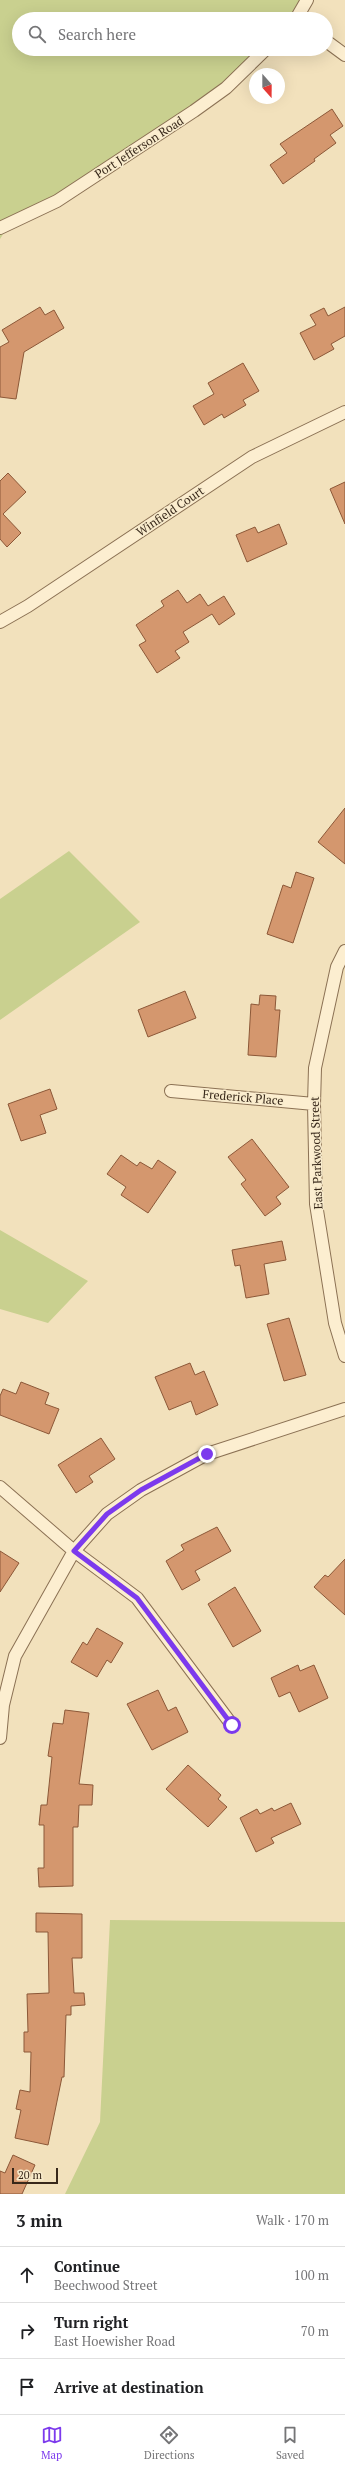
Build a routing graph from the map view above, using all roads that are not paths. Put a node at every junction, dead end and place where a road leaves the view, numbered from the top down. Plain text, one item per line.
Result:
1 (307, 0) edge
2 (300, 12) edge
3 (333, 46) edge
4 (345, 55) edge
5 (259, 56) edge
6 (0, 228) edge
7 (345, 412) edge
8 (0, 622) edge
9 (345, 951) edge
10 (171, 1091) dead end
11 (314, 1104) junction
12 (345, 1356) edge
13 (345, 1408) edge
14 (0, 1487) edge
15 (74, 1551) junction
16 (2, 1705) edge
17 (232, 1725) dead end
18 (0, 1738) edge

1 - 2 street
3 - 4 street
5 - 6 street, Port Jefferson Road
7 - 8 street, Winfield Court
9 - 11 street, East Parkwood Street
10 - 11 street, Frederick Place
11 - 12 street, East Parkwood Street
13 - 15 street
14 - 15 street
15 - 16 street
15 - 17 street
16 - 18 street

